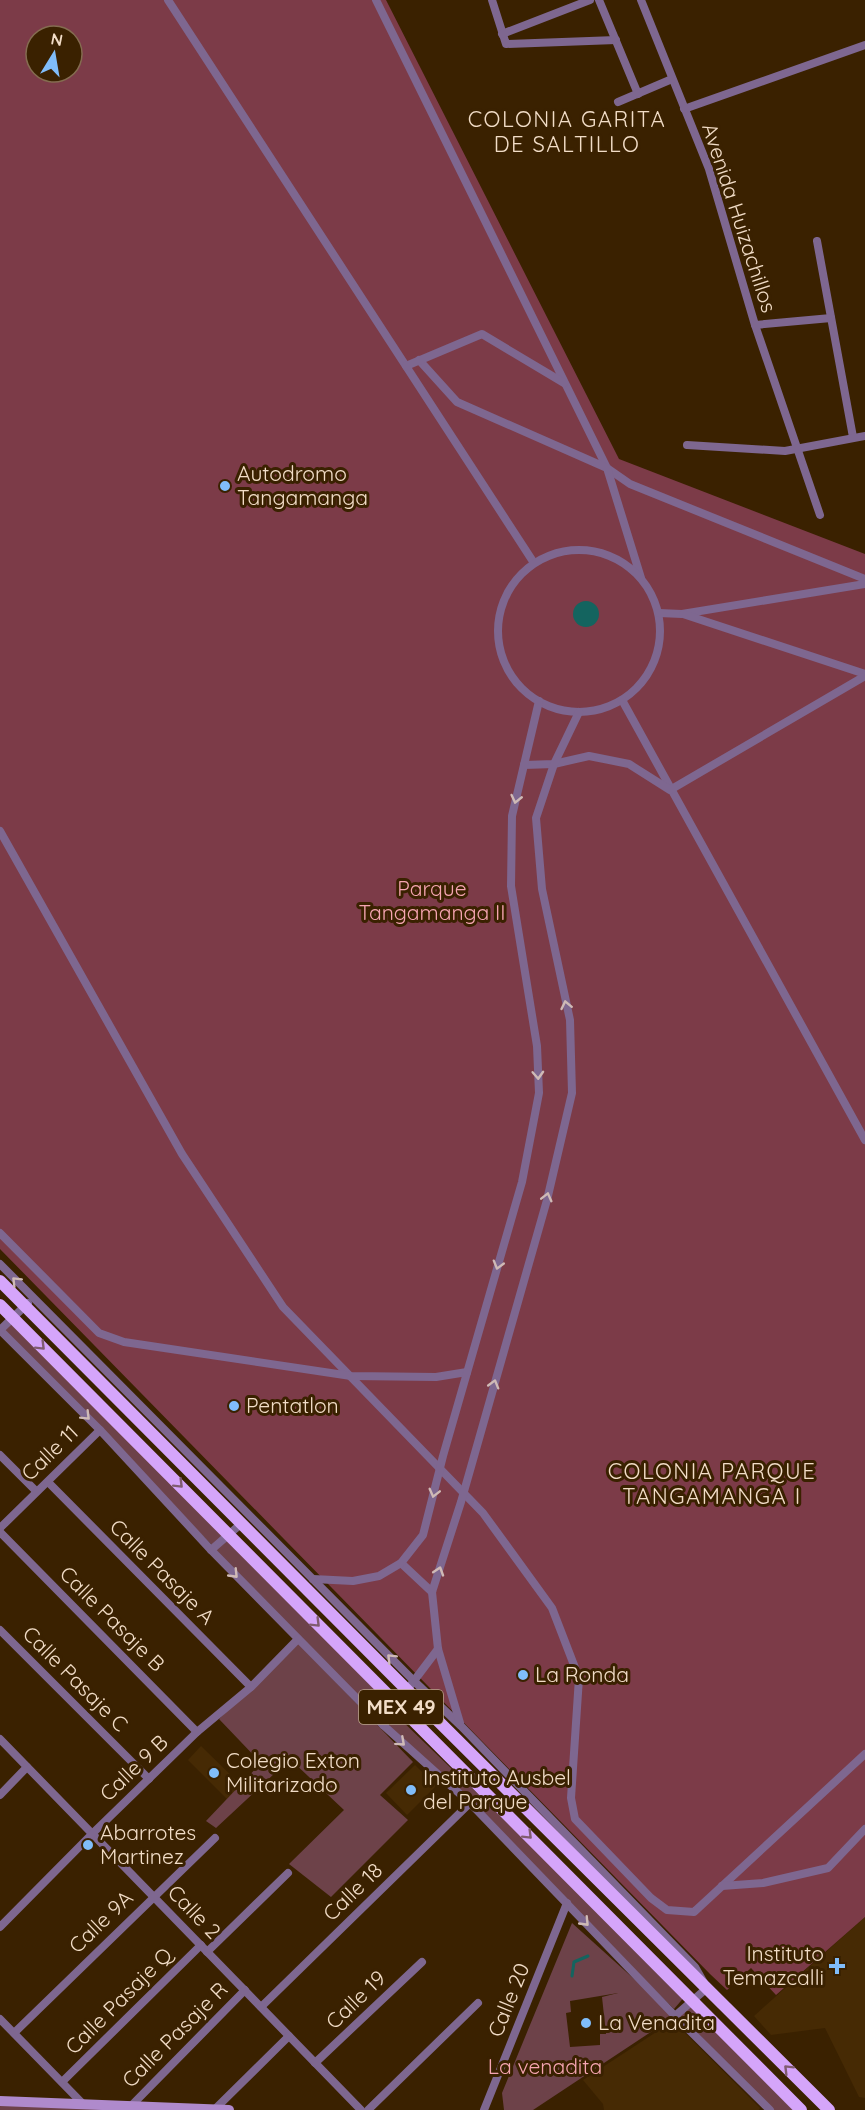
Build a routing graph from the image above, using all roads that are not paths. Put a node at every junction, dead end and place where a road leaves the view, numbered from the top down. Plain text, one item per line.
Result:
1 (168, 0) edge
2 (376, 0) edge
3 (492, 0) edge
4 (590, 0) edge
5 (599, 0) edge
6 (641, 0) edge
7 (502, 34) junction
8 (616, 40) junction
9 (865, 45) edge
10 (672, 79) junction
11 (638, 94) junction
12 (618, 102) dead end
13 (684, 109) junction
14 (817, 241) dead end
15 (831, 318) junction
16 (755, 325) junction
17 (419, 360) junction
18 (406, 366) junction
19 (565, 384) junction
20 (865, 436) edge
21 (853, 438) junction
22 (687, 445) dead end
23 (797, 450) junction
24 (607, 468) junction
25 (820, 515) dead end
26 (534, 563) junction
27 (641, 578) junction
28 (865, 581) edge
29 (659, 613) junction
30 (682, 614) junction
31 (865, 675) edge
32 (622, 700) junction
33 (539, 701) junction
34 (579, 711) junction
35 (554, 764) junction
36 (524, 765) junction
37 (670, 790) junction
38 (0, 831) edge
39 (865, 1140) edge
40 (0, 1233) edge
41 (0, 1264) edge
42 (0, 1281) edge
43 (29, 1301) junction
44 (0, 1305) edge
45 (13, 1317) junction
46 (0, 1330) edge
47 (467, 1372) junction
48 (351, 1376) junction
49 (100, 1430) junction
50 (0, 1455) edge
51 (440, 1468) junction
52 (48, 1482) junction
53 (36, 1491) junction
54 (463, 1494) junction
55 (242, 1523) junction
56 (0, 1527) edge
57 (0, 1532) edge
58 (229, 1535) junction
59 (211, 1550) junction
60 (401, 1563) junction
61 (294, 1576) junction
62 (313, 1579) junction
63 (432, 1592) junction
64 (0, 1630) edge
65 (298, 1639) junction
66 (438, 1649) junction
67 (411, 1686) junction
68 (251, 1687) junction
69 (400, 1706) junction
70 (383, 1725) junction
71 (461, 1726) junction
72 (197, 1732) junction
73 (0, 1739) edge
74 (865, 1754) edge
75 (481, 1755) junction
76 (27, 1767) junction
77 (149, 1779) junction
78 (0, 1795) edge
79 (470, 1803) junction
80 (865, 1829) edge
81 (93, 1833) junction
82 (214, 1838) dead end
83 (288, 1874) dead end
84 (722, 1886) junction
85 (154, 1896) junction
86 (567, 1903) junction
87 (0, 1927) edge
88 (201, 1945) junction
89 (207, 1952) junction
90 (422, 1962) dead end
91 (706, 1988) junction
92 (245, 1990) junction
93 (691, 2000) junction
94 (478, 2003) dead end
95 (261, 2007) junction
96 (675, 2016) junction
97 (0, 2019) edge
98 (14, 2033) junction
99 (288, 2036) junction
100 (315, 2063) junction
101 (62, 2082) junction
102 (0, 2101) edge
103 (83, 2104) junction
104 (132, 2105) junction
105 (797, 2108) edge
106 (215, 2109) edge
107 (229, 2110) edge
108 (361, 2110) edge
109 (368, 2110) edge
110 (484, 2110) edge
111 (770, 2110) edge
112 (829, 2110) edge

1 - 18 street
2 - 19 street
3 - 7 street
4 - 7 street
5 - 8 street
6 - 10 street, Avenida Huizachillos
7 - 8 street
8 - 11 street
9 - 13 street
10 - 11 street
10 - 13 street, Avenida Huizachillos
11 - 12 street
13 - 16 street, Avenida Huizachillos
14 - 15 street
15 - 16 street
15 - 21 street
16 - 23 street, Avenida Huizachillos
17 - 18 street
17 - 19 street
17 - 24 street
18 - 26 street
19 - 24 street
20 - 21 street
21 - 23 street
22 - 23 street
23 - 25 street, Avenida Huizachillos
24 - 27 street
24 - 28 street
26 - 27 street
26 - 33 street
27 - 29 street
28 - 30 street
29 - 30 street
29 - 32 street
30 - 31 street
31 - 37 street
32 - 34 street
32 - 37 street
33 - 34 street
33 - 36 street
34 - 35 street
35 - 36 street
35 - 37 street
54 -> 35 street
36 -> 47 street
37 - 39 street
38 - 48 street
40 - 48 street
43 -> 41 street
42 - 43 main road, MEX 49
43 - 45 street
43 - 55 main road, MEX 49
43 - 62 street
44 - 45 main road, MEX 49
45 - 46 street
45 -> 58 main road, MEX 49
46 -> 49 street
47 - 48 street
47 - 51 street
48 - 51 street
49 - 52 street, Calle 11
49 - 59 street
50 - 53 street
51 - 54 street
51 -> 60 street
52 - 53 street, Calle 11
52 - 68 street, Calle Pasaje A
53 - 56 street, Calle 11
63 -> 54 street
54 - 84 street
55 - 58 street
55 - 61 main road, MEX 49
57 - 72 street, Calle Pasaje B
58 - 59 street
58 -> 69 main road, MEX 49
59 -> 65 street
60 - 62 street
60 - 63 street
61 - 62 street
61 - 67 main road, MEX 49
67 -> 62 street
63 - 66 street
64 - 77 street, Calle Pasaje C
65 - 68 street, Calle 9 B
65 - 70 street
66 - 67 street
66 - 71 street
67 - 69 street
67 - 71 street
67 - 75 main road, MEX 49
68 - 72 street, Calle 9 B
69 - 70 street
69 -> 93 main road, MEX 49
70 -> 79 street
71 - 75 street
72 - 77 street, Calle 9 B
73 - 76 street, Calle 2
74 - 84 street
75 - 91 main road, MEX 49
76 - 78 street
76 - 81 street, Calle 2
77 - 81 street, Calle 9 B
79 - 86 street
79 - 95 street, Calle 18
80 - 84 street
81 - 85 street, Calle 2
81 - 87 street, Calle 9 B
82 - 85 street, Calle 9A
83 - 89 street
85 - 88 street, Calle 2
85 - 98 street, Calle 9A
86 -> 96 street
86 - 110 street, Calle 20
88 - 89 street, Calle 2
88 - 101 street, Calle Pasaje Q
89 - 92 street, Calle 2
90 - 100 street, Calle 19
91 - 93 street
112 -> 91 main road, MEX 49
92 - 95 street, Calle 2
92 - 104 street, Calle Pasaje R
93 - 96 street
93 - 105 main road, MEX 49
94 - 109 street
95 - 99 street, Calle 2
96 - 111 street
97 - 98 street
98 - 101 street
99 - 100 street, Calle 2
99 - 106 street
100 - 108 street, Calle 2
101 - 103 street
102 - 103 main road
103 - 104 main road
104 - 106 main road
106 - 107 main road

